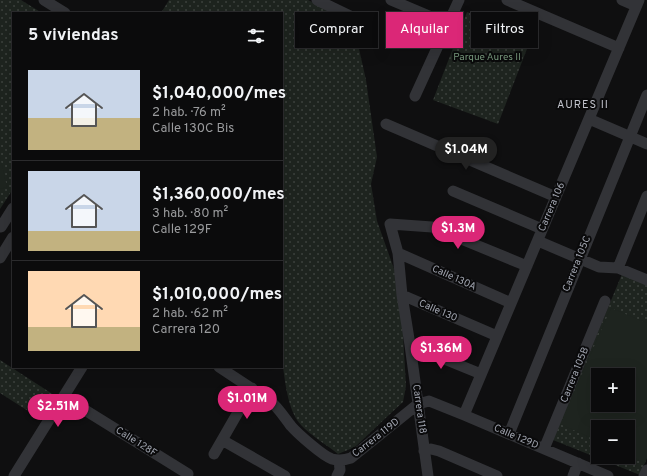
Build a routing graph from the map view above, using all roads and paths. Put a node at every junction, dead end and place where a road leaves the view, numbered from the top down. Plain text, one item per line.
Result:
1 (44, 0) edge
2 (317, 0) edge
3 (391, 0) edge
4 (459, 0) edge
5 (508, 0) edge
6 (622, 0) edge
7 (332, 3) edge
8 (638, 3) edge
9 (63, 12) edge
10 (344, 12) edge
11 (420, 12) edge
12 (454, 12) edge
13 (437, 48) edge
14 (619, 48) junction
15 (647, 95) edge
16 (415, 96) dead end
17 (589, 119) junction
18 (386, 124) dead end
19 (630, 137) junction
20 (647, 144) edge
21 (453, 191) dead end
22 (647, 196) edge
23 (556, 197) junction
24 (12, 209) edge
25 (0, 227) edge
26 (542, 229) junction
27 (12, 235) edge
28 (12, 238) edge
29 (538, 241) junction
30 (398, 253) junction
31 (0, 258) edge
32 (579, 258) junction
33 (527, 266) junction
34 (618, 268) junction
35 (647, 280) edge
36 (402, 296) junction
37 (605, 301) dead end
38 (511, 303) junction
39 (497, 336) junction
40 (410, 345) junction
41 (81, 368) edge
42 (221, 368) edge
43 (481, 374) junction
44 (252, 388) junction
45 (64, 397) junction
46 (421, 403) junction
47 (464, 415) junction
48 (509, 434) junction
49 (222, 440) junction
50 (544, 449) junction
51 (424, 451) junction
52 (214, 454) dead end
53 (339, 460) junction
54 (578, 463) junction
55 (647, 470) edge
56 (187, 475) edge
57 (14, 476) edge
58 (284, 476) edge
59 (338, 476) edge
60 (428, 476) edge
61 (497, 476) edge
62 (573, 476) edge
63 (608, 476) edge
64 (644, 476) edge

1 - 9 street
2 - 7 street
3 - 11 street
4 - 12 street
5 - 14 street
6 - 8 street
7 - 10 street
8 - 14 street, Carrera 106
13 - 16 street
14 - 17 street, Carrera 106
15 - 19 street, Carrera 105C
17 - 19 street
17 - 23 street, Carrera 106
18 - 23 street
19 - 20 street
19 - 32 street, Carrera 105C
21 - 26 street
22 - 34 street
23 - 26 street, Carrera 106
24 - 25 street
25 - 27 street
26 - 29 street, Carrera 106
28 - 31 street
29 - 32 street
29 - 33 street, Carrera 106
30 - 33 street, Carrera 118
30 - 36 street, Carrera 118
30 - 38 street, Calle 130A
32 - 34 street
32 - 48 street, Carrera 105C
33 - 38 street, Carrera 106
34 - 35 street
36 - 39 street, Calle 130
36 - 40 street, Carrera 118
37 - 50 street, Carrera 105B
38 - 39 street, Carrera 106
39 - 43 street, Carrera 106
40 - 43 street
40 - 46 street, Carrera 118
41 - 45 street
42 - 44 street
43 - 47 street, Carrera 106
44 - 49 street
44 - 53 street
45 - 56 street, Calle 128F
45 - 57 street
46 - 47 street, Calle 129D
46 - 51 street, Carrera 118
46 - 53 street, Carrera 119D
47 - 48 street, Calle 129D
48 - 50 street, Calle 129D
49 - 52 street
49 - 58 street
50 - 54 street, Calle 129D
51 - 60 street, Carrera 118
51 - 61 street
53 - 59 street, Carrera 119D
54 - 62 street
54 - 63 street, Calle 129D
55 - 64 street

